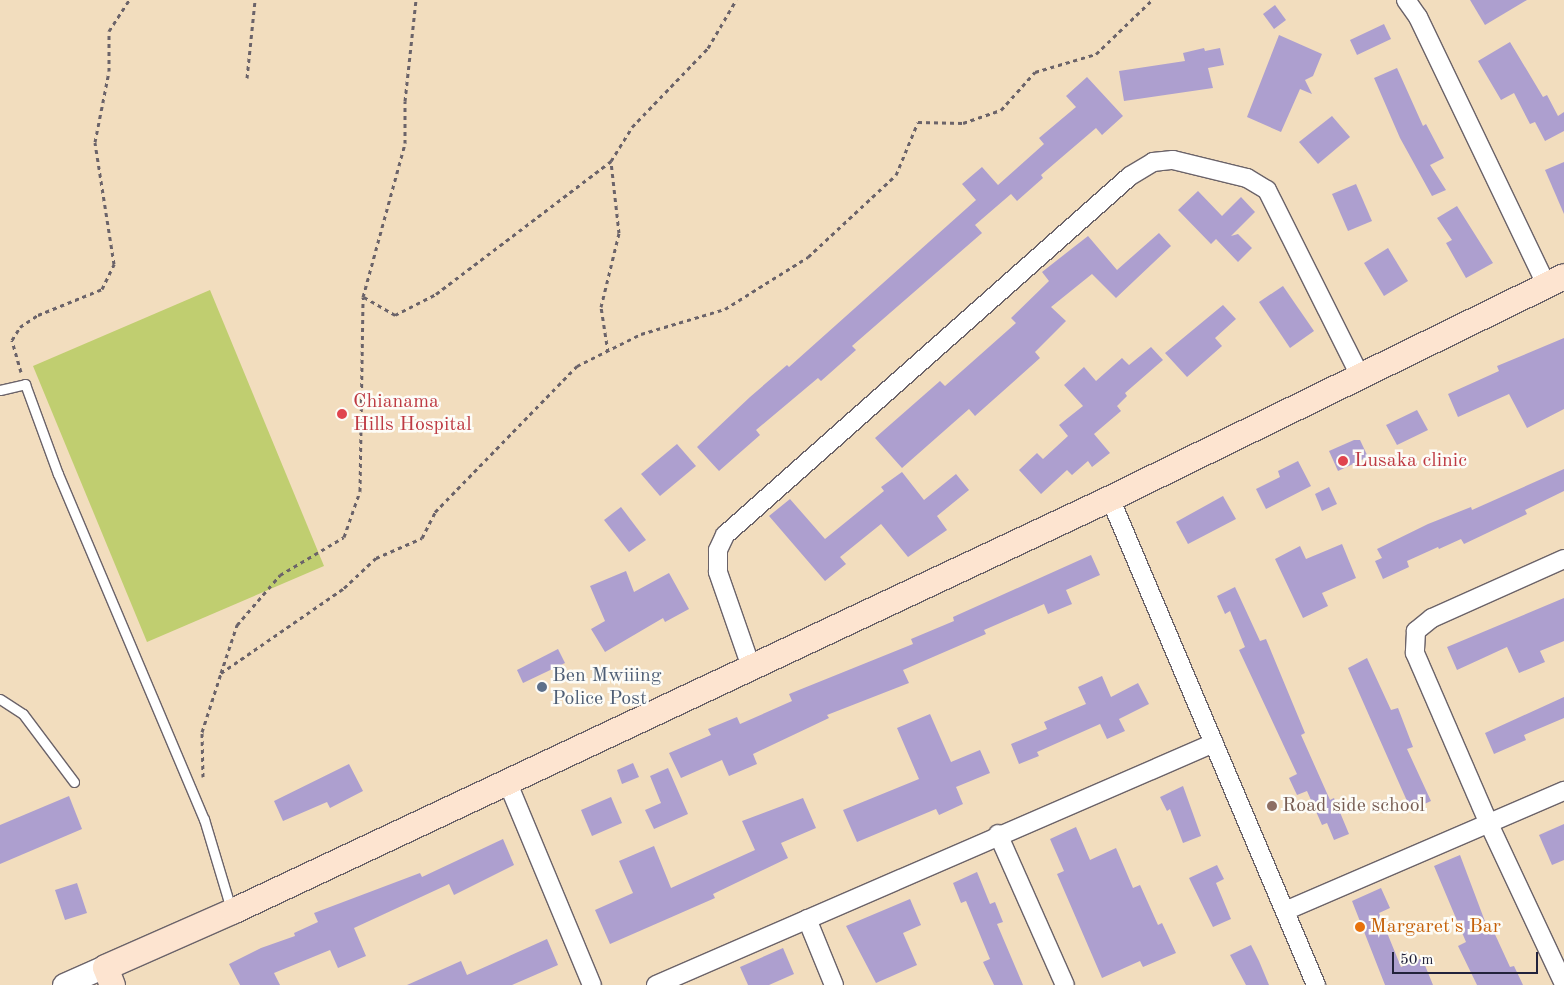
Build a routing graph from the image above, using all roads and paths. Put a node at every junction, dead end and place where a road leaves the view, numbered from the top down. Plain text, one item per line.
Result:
1 (129, 0) edge
2 (255, 0) edge
3 (416, 0) edge
4 (736, 0) edge
5 (1152, 0) edge
6 (1406, 0) edge
7 (247, 78) dead end
8 (611, 161) junction
9 (1556, 281) edge
10 (363, 297) junction
11 (608, 352) junction
12 (1358, 374) junction
13 (25, 384) junction
14 (0, 390) edge
15 (1110, 498) junction
16 (1564, 559) edge
17 (751, 667) junction
18 (221, 673) junction
19 (0, 699) edge
20 (1214, 743) junction
21 (203, 780) dead end
22 (507, 780) junction
23 (74, 782) dead end
24 (1564, 792) edge
25 (1489, 824) junction
26 (998, 834) junction
27 (232, 911) junction
28 (1284, 911) junction
29 (807, 920) junction
30 (108, 976) edge
31 (1564, 984) edge
32 (64, 985) edge
33 (592, 985) edge
34 (656, 985) edge
35 (834, 985) edge
36 (1065, 985) edge
37 (1316, 985) edge

1 - 13 path
2 - 7 path
3 - 10 path
4 - 8 path
5 - 11 path
6 - 9 street
8 - 10 path
8 - 11 path
9 - 12 main road
10 - 18 path
11 - 18 path
12 - 15 main road
12 - 17 street
13 - 14 lane
13 - 27 lane
15 - 17 main road
15 - 20 street
16 - 25 street
17 - 22 main road
18 - 21 path
19 - 23 lane
20 - 26 street
20 - 28 street
22 - 27 main road
22 - 33 street
24 - 25 street
25 - 28 street
25 - 31 street
26 - 29 street
26 - 36 street
27 - 30 main road
28 - 37 street
29 - 34 street
29 - 35 street
30 - 32 street

